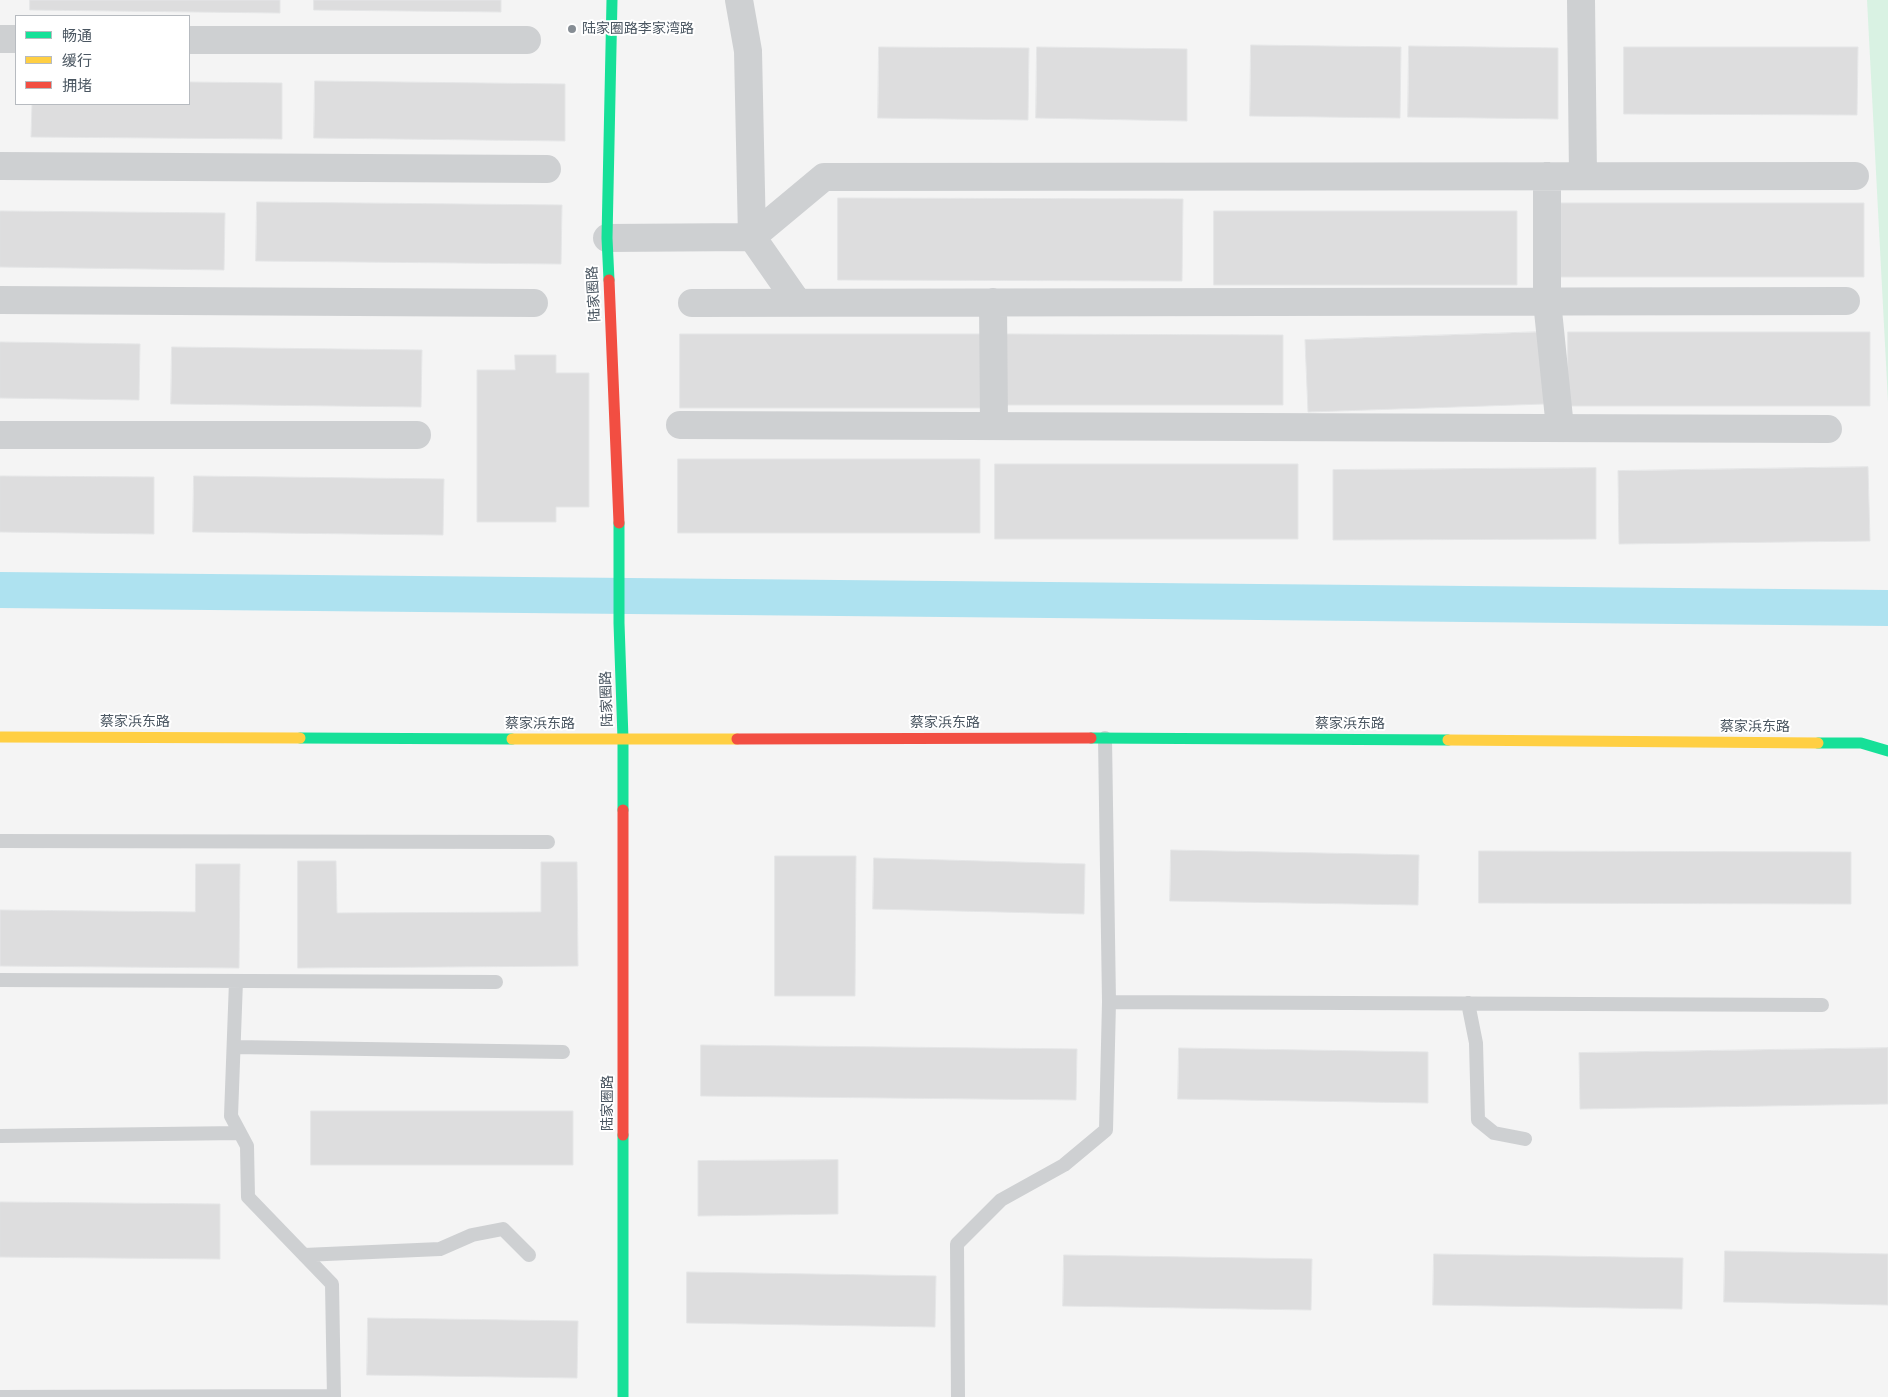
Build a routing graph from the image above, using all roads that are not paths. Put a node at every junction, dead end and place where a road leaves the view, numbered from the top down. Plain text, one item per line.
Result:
1 (612, 0) edge
2 (739, 0) edge
3 (1581, 0) edge
4 (0, 39) edge
5 (15, 40) edge
6 (190, 40) edge
7 (526, 40) dead end
8 (0, 166) edge
9 (547, 169) dead end
10 (1547, 176) junction
11 (1583, 176) junction
12 (1855, 176) dead end
13 (752, 237) junction
14 (607, 238) junction
15 (0, 300) edge
16 (1846, 300) dead end
17 (1547, 301) junction
18 (993, 302) junction
19 (534, 303) dead end
20 (692, 303) dead end
21 (798, 303) junction
22 (680, 425) dead end
23 (994, 426) junction
24 (1560, 428) junction
25 (1828, 429) dead end
26 (0, 435) edge
27 (417, 435) dead end
28 (0, 737) edge
29 (1105, 738) junction
30 (623, 739) junction
31 (1888, 751) edge
32 (0, 841) edge
33 (548, 842) dead end
34 (0, 980) edge
35 (236, 981) junction
36 (496, 982) dead end
37 (1109, 1002) junction
38 (1468, 1003) junction
39 (1822, 1006) dead end
40 (234, 1047) junction
41 (563, 1052) dead end
42 (240, 1133) junction
43 (0, 1136) edge
44 (1525, 1139) dead end
45 (304, 1255) junction
46 (529, 1255) dead end
47 (0, 1397) edge
48 (334, 1397) edge
49 (623, 1397) edge
50 (958, 1397) edge

1 - 14 street, 陆家圈路
2 - 13 street
3 - 11 street
4 - 5 street
6 - 7 street
8 - 9 street
10 - 11 street
10 - 13 street
10 - 17 street
11 - 12 street
13 - 14 street
13 - 21 street
14 - 30 street, 陆家圈路
15 - 19 street
16 - 17 street
17 - 18 street
17 - 24 street
18 - 21 street
18 - 23 street
20 - 21 street
22 - 23 street
23 - 24 street
24 - 25 street
26 - 27 street
28 - 30 street, 蔡家浜东路
29 - 30 street, 蔡家浜东路
29 - 31 street, 蔡家浜东路
29 - 37 lane
30 - 49 street, 陆家圈路
32 - 33 lane
34 - 35 lane
35 - 36 lane
35 - 40 lane
37 - 38 lane
37 - 50 lane
38 - 39 lane
38 - 44 lane
40 - 41 lane
40 - 42 lane
42 - 43 lane
42 - 45 lane
45 - 46 lane
45 - 48 lane
47 - 48 lane

